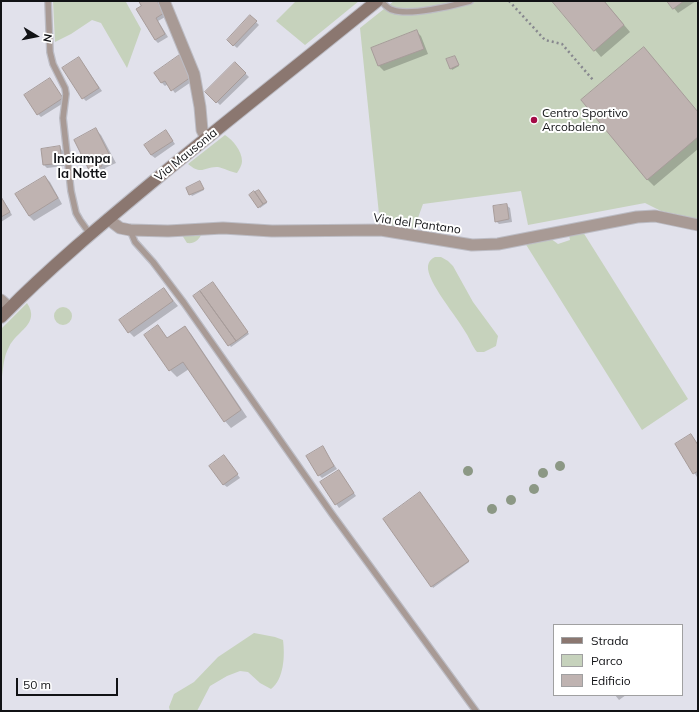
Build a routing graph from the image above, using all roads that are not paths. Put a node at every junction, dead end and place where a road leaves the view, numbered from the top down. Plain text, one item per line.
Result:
1 (48, 1) edge
2 (164, 1) edge
3 (377, 1) edge
4 (381, 1) edge
5 (470, 1) edge
6 (206, 138) junction
7 (108, 219) junction
8 (698, 225) edge
9 (130, 230) junction
10 (90, 234) junction
11 (1, 300) edge
12 (10, 308) junction
13 (1, 317) edge
14 (476, 711) edge

1 - 10 lane
2 - 6 street
3 - 6 main road, Via Mausonia
4 - 5 lane
6 - 7 main road, Via Mausonia
7 - 9 street, Via del Pantano
7 - 10 main road, Via Mausonia
8 - 9 street, Via del Pantano
9 - 14 lane
10 - 12 main road, Via Mausonia
11 - 12 street
12 - 13 main road, Via Mausonia

